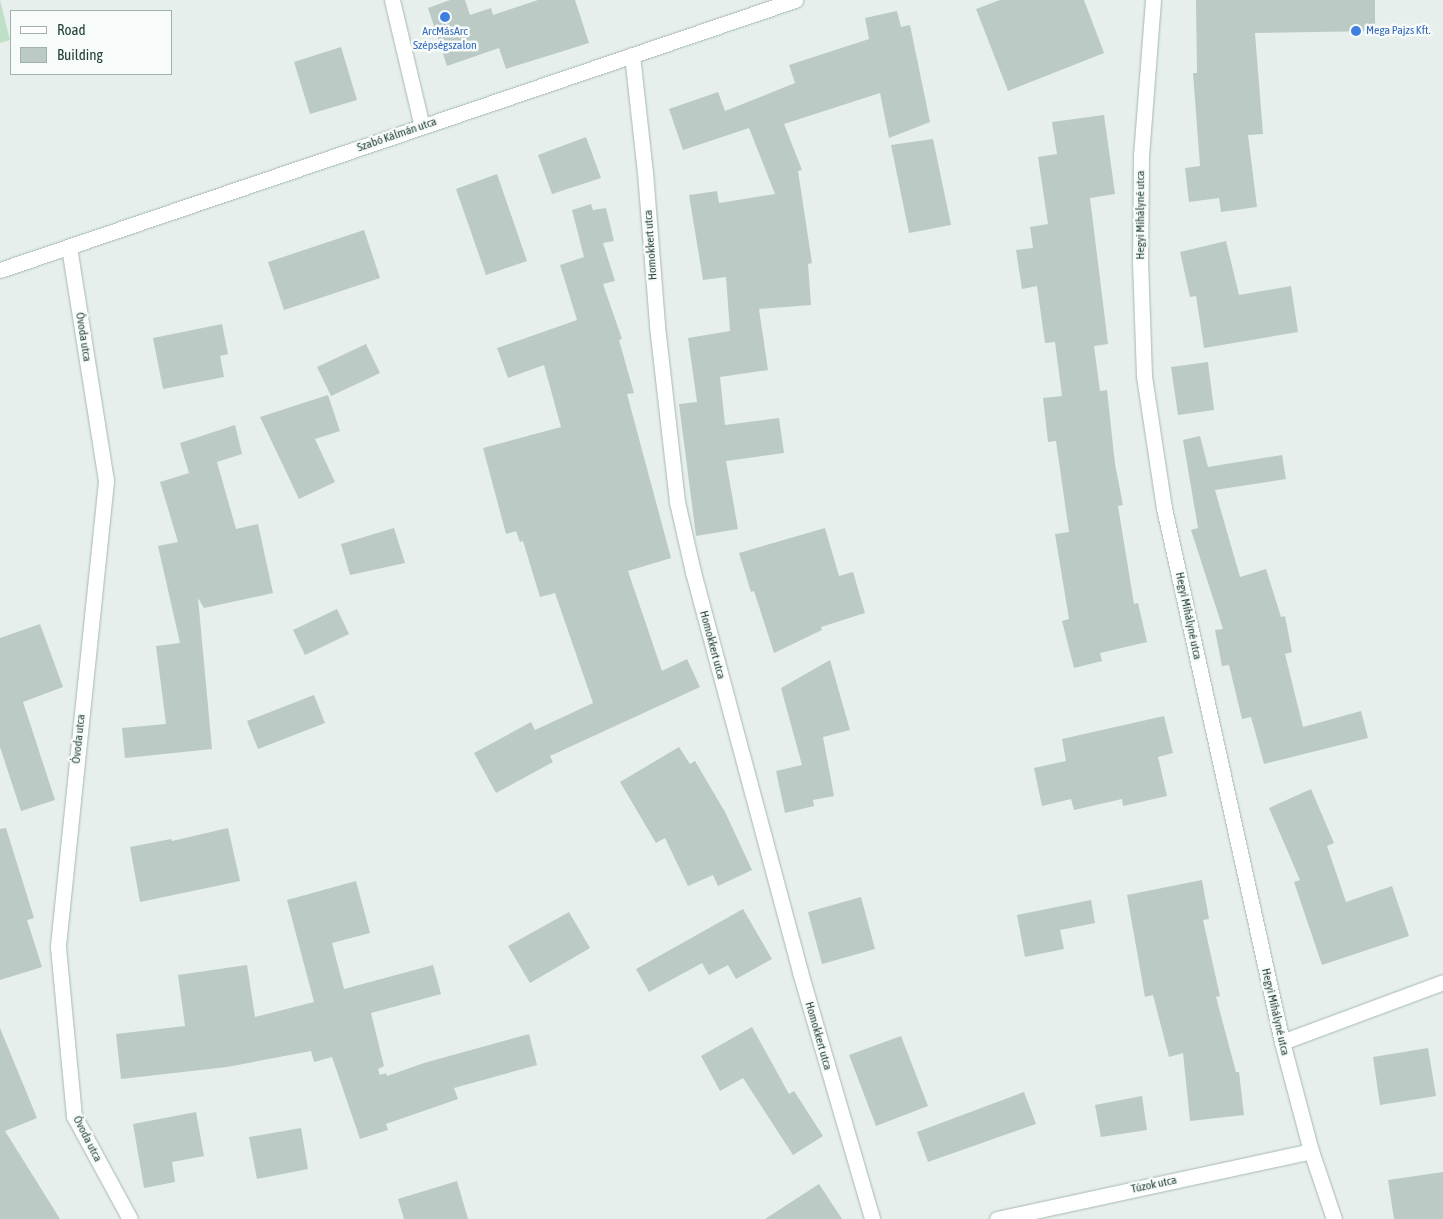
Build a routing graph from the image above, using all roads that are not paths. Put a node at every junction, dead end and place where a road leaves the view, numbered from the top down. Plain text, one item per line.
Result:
1 (392, 0) edge
2 (795, 0) edge
3 (1153, 0) edge
4 (632, 55) junction
5 (422, 127) junction
6 (69, 247) junction
7 (0, 270) edge
8 (1443, 982) edge
9 (1282, 1042) junction
10 (1311, 1151) junction
11 (130, 1219) edge
12 (872, 1219) edge
13 (997, 1219) edge
14 (1334, 1219) edge

1 - 5 street
2 - 4 street, Szabó Kálmán utca
3 - 9 street, Hegyi Mihályné utca
4 - 5 street, Szabó Kálmán utca
4 - 12 street, Homokkert utca
5 - 6 street, Szabó Kálmán utca
6 - 7 street, Szabó Kálmán utca
6 - 11 street, Óvoda utca
8 - 9 street
9 - 10 street, Hegyi Mihályné utca
10 - 13 street, Túzok utca
10 - 14 street, Hegyi Mihályné utca

